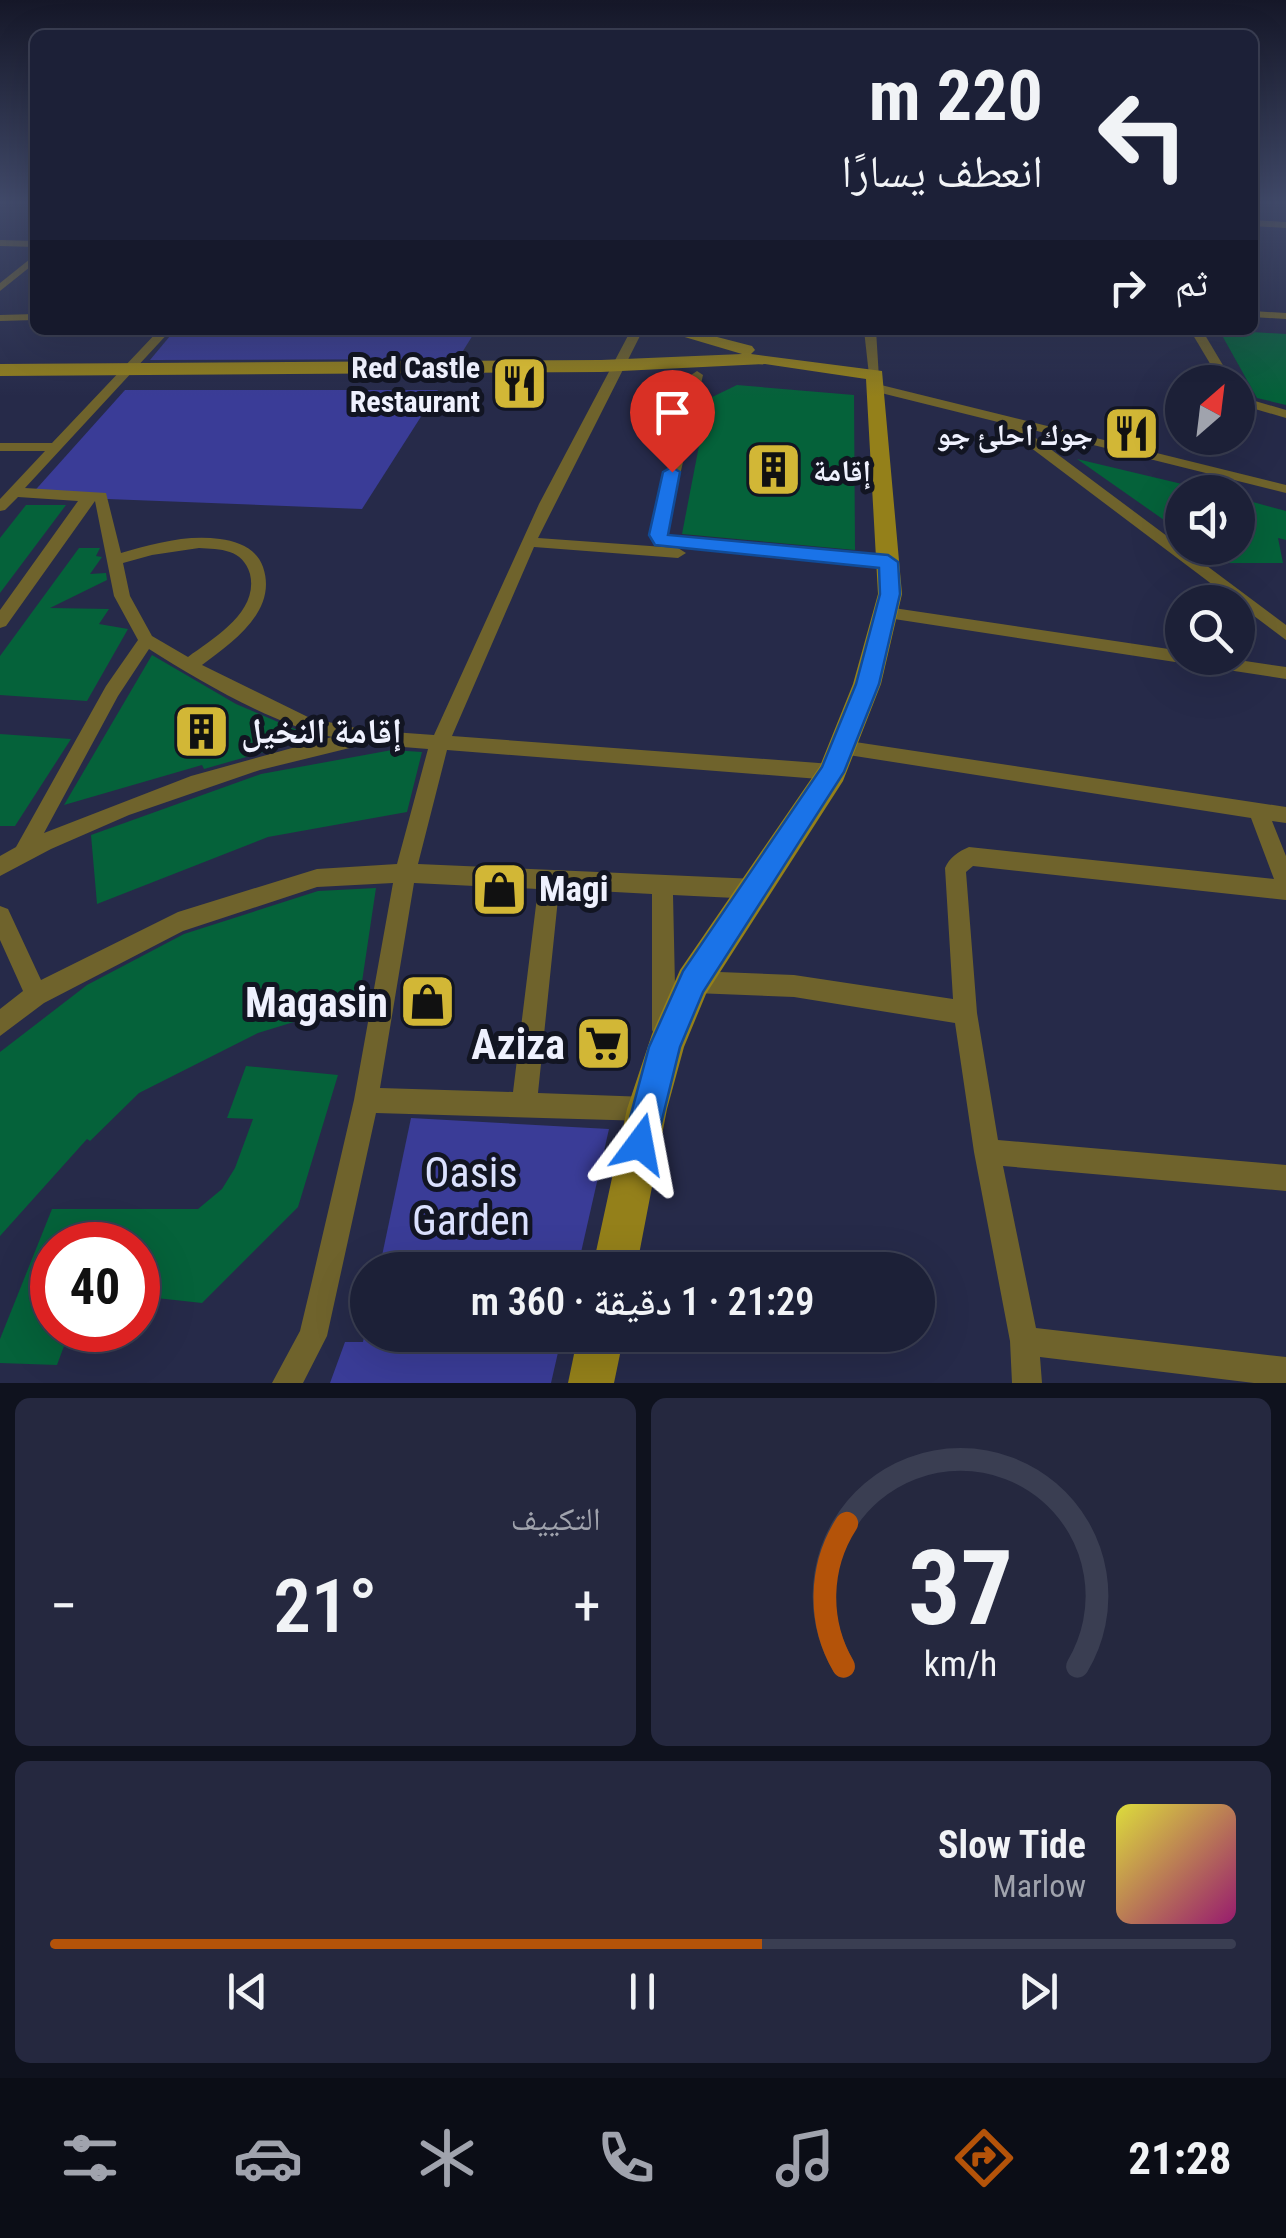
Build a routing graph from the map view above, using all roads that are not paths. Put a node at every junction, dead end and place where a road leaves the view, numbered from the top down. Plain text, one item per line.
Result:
1 (24, 268) edge
2 (0, 288) edge
3 (1258, 314) edge
4 (1286, 316) edge
5 (30, 317) edge
6 (0, 318) edge
7 (1258, 325) edge
8 (1286, 326) edge
9 (161, 335) edge
10 (634, 335) edge
11 (689, 335) edge
12 (871, 335) edge
13 (1199, 335) edge
14 (765, 359) junction
15 (1217, 365) edge
16 (0, 370) edge
17 (614, 373) junction
18 (698, 375) junction
19 (124, 377) junction
20 (876, 382) junction
21 (0, 383) edge
22 (1255, 405) edge
23 (1286, 414) edge
24 (1007, 423) junction
25 (0, 447) edge
26 (54, 447) junction
27 (1286, 489) edge
28 (14, 492) junction
29 (88, 496) junction
30 (0, 507) edge
31 (529, 542) junction
32 (116, 560) junction
33 (888, 568) junction
34 (887, 613) junction
35 (0, 622) edge
36 (1286, 634) edge
37 (146, 640) junction
38 (188, 666) junction
39 (1286, 673) edge
40 (366, 737) junction
41 (440, 744) junction
42 (837, 759) junction
43 (1258, 811) junction
44 (1286, 815) edge
45 (24, 850) junction
46 (0, 867) edge
47 (405, 874) junction
48 (549, 880) junction
49 (1286, 882) edge
50 (662, 886) junction
51 (756, 889) junction
52 (1286, 890) edge
53 (0, 916) edge
54 (693, 982) junction
55 (36, 995) junction
56 (965, 1013) junction
57 (0, 1024) edge
58 (665, 1047) junction
59 (366, 1100) junction
60 (524, 1105) junction
61 (647, 1109) junction
62 (987, 1152) junction
63 (1286, 1178) edge
64 (618, 1252) edge
65 (1024, 1341) junction
66 (597, 1352) edge
67 (1286, 1372) edge
68 (287, 1383) edge
69 (591, 1383) edge
70 (1027, 1383) edge

1 - 2 street
3 - 4 street
5 - 6 street
7 - 8 street
9 - 19 street
10 - 17 street
11 - 14 street
12 - 20 street
13 - 15 street
14 - 17 street
14 - 20 street
16 - 19 street
17 - 18 street
17 - 19 street
17 - 31 street
18 - 20 street
18 - 33 street
19 - 21 street
19 - 26 street
20 - 24 street
20 - 33 street
22 - 23 street
24 - 27 street
24 - 36 street
25 - 26 street
26 - 28 street
28 - 29 street
28 - 30 street
29 - 32 street
29 - 35 street
31 - 33 street
31 - 41 street
32 - 37 street
32 - 38 street
33 - 34 street
34 - 39 street
34 - 42 street
37 - 38 street
37 - 45 street
38 - 40 street
40 - 41 street
40 - 45 street
41 - 42 street
41 - 47 street
42 - 43 street
42 - 51 street
43 - 44 street
43 - 49 street
45 - 46 street
47 - 48 street
47 - 55 street
47 - 59 street
48 - 50 street
48 - 60 street
50 - 51 street
50 - 58 street
51 - 54 street
52 - 56 street
53 - 55 street
54 - 56 street
54 - 58 street
55 - 57 street
56 - 62 street
58 - 61 street
59 - 60 street
59 - 68 street
60 - 61 street
61 - 64 street
62 - 63 street
62 - 65 street
65 - 67 street
65 - 70 street
66 - 69 street

